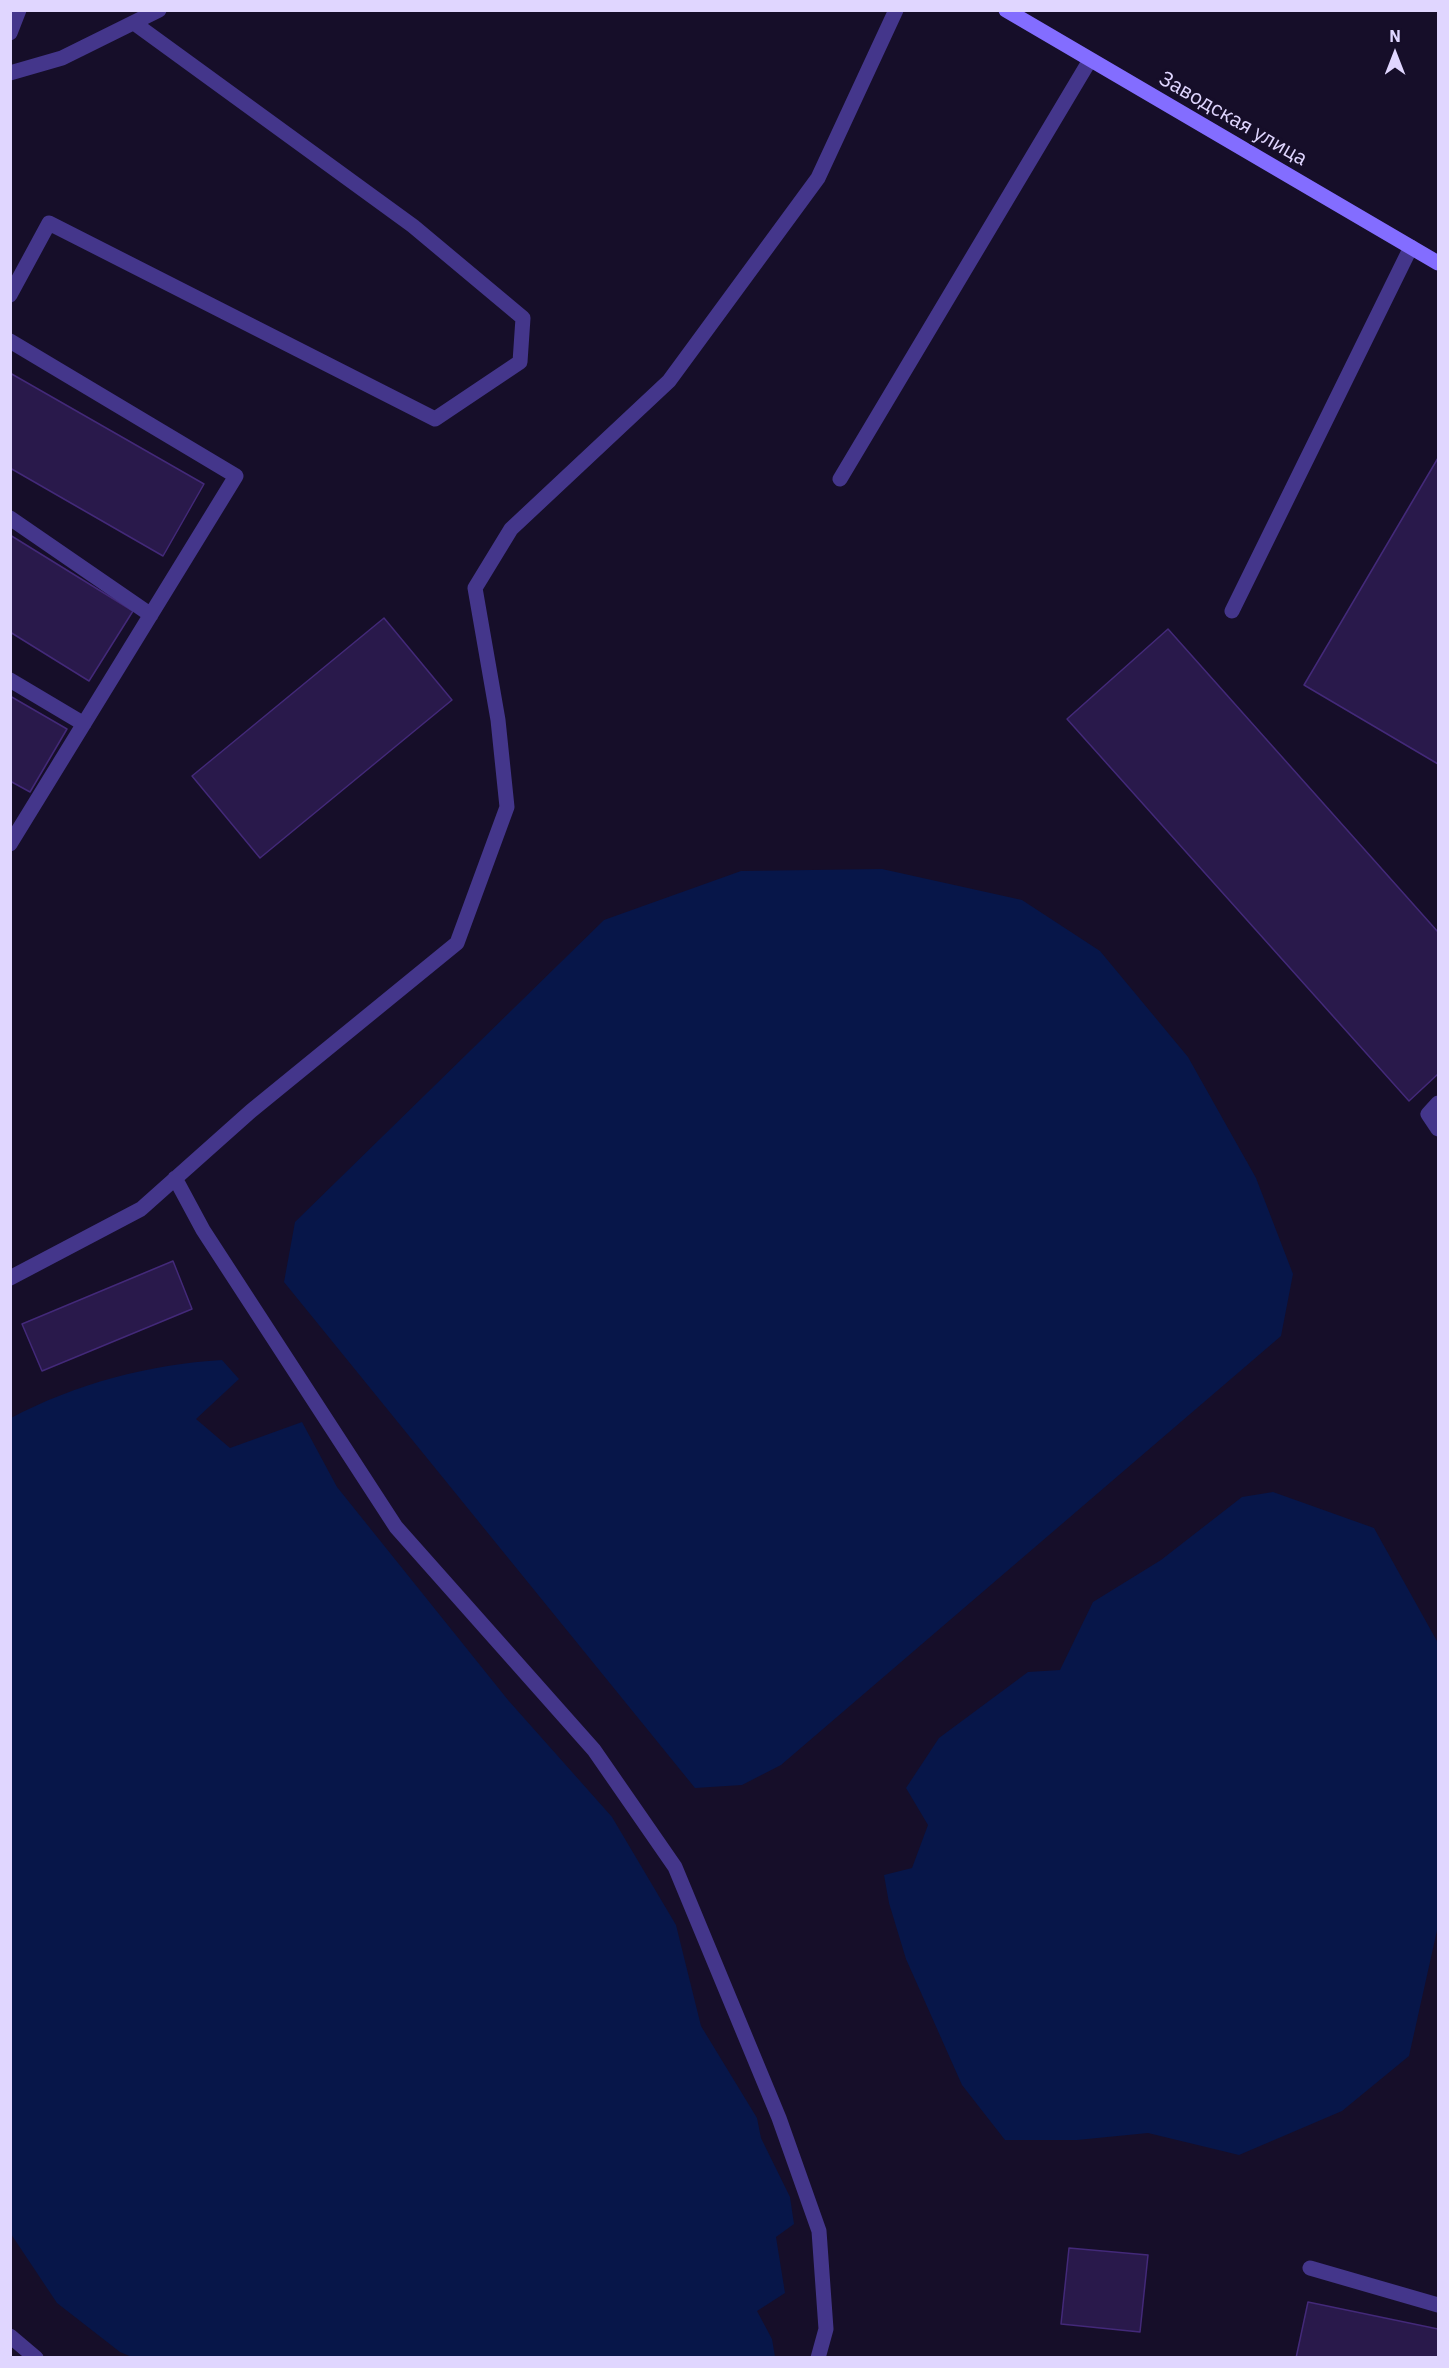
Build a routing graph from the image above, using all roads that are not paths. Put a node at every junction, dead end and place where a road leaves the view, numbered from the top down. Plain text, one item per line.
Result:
1 (18, 10) edge
2 (159, 10) edge
3 (897, 10) edge
4 (1006, 10) edge
5 (134, 23) junction
6 (10, 33) edge
7 (1090, 60) junction
8 (10, 73) edge
9 (1411, 247) junction
10 (1438, 263) edge
11 (10, 295) edge
12 (10, 341) edge
13 (840, 479) dead end
14 (10, 518) edge
15 (1232, 611) dead end
16 (151, 615) junction
17 (10, 680) edge
18 (84, 724) junction
19 (10, 844) edge
20 (1438, 1103) edge
21 (1438, 1129) edge
22 (175, 1178) junction
23 (10, 1278) edge
24 (1310, 2268) dead end
25 (1438, 2305) edge
26 (10, 2336) edge
27 (36, 2358) edge
28 (818, 2358) edge

1 - 6 lane
2 - 5 lane
3 - 22 lane
4 - 7 street, Заводская улица
5 - 8 lane
5 - 11 lane
7 - 9 street, Заводская улица
7 - 13 lane
9 - 10 street, Заводская улица
9 - 15 lane
12 - 16 lane
14 - 16 lane
16 - 18 lane
17 - 18 lane
18 - 19 lane
20 - 21 lane
22 - 23 lane
22 - 28 lane
24 - 25 lane
26 - 27 lane

